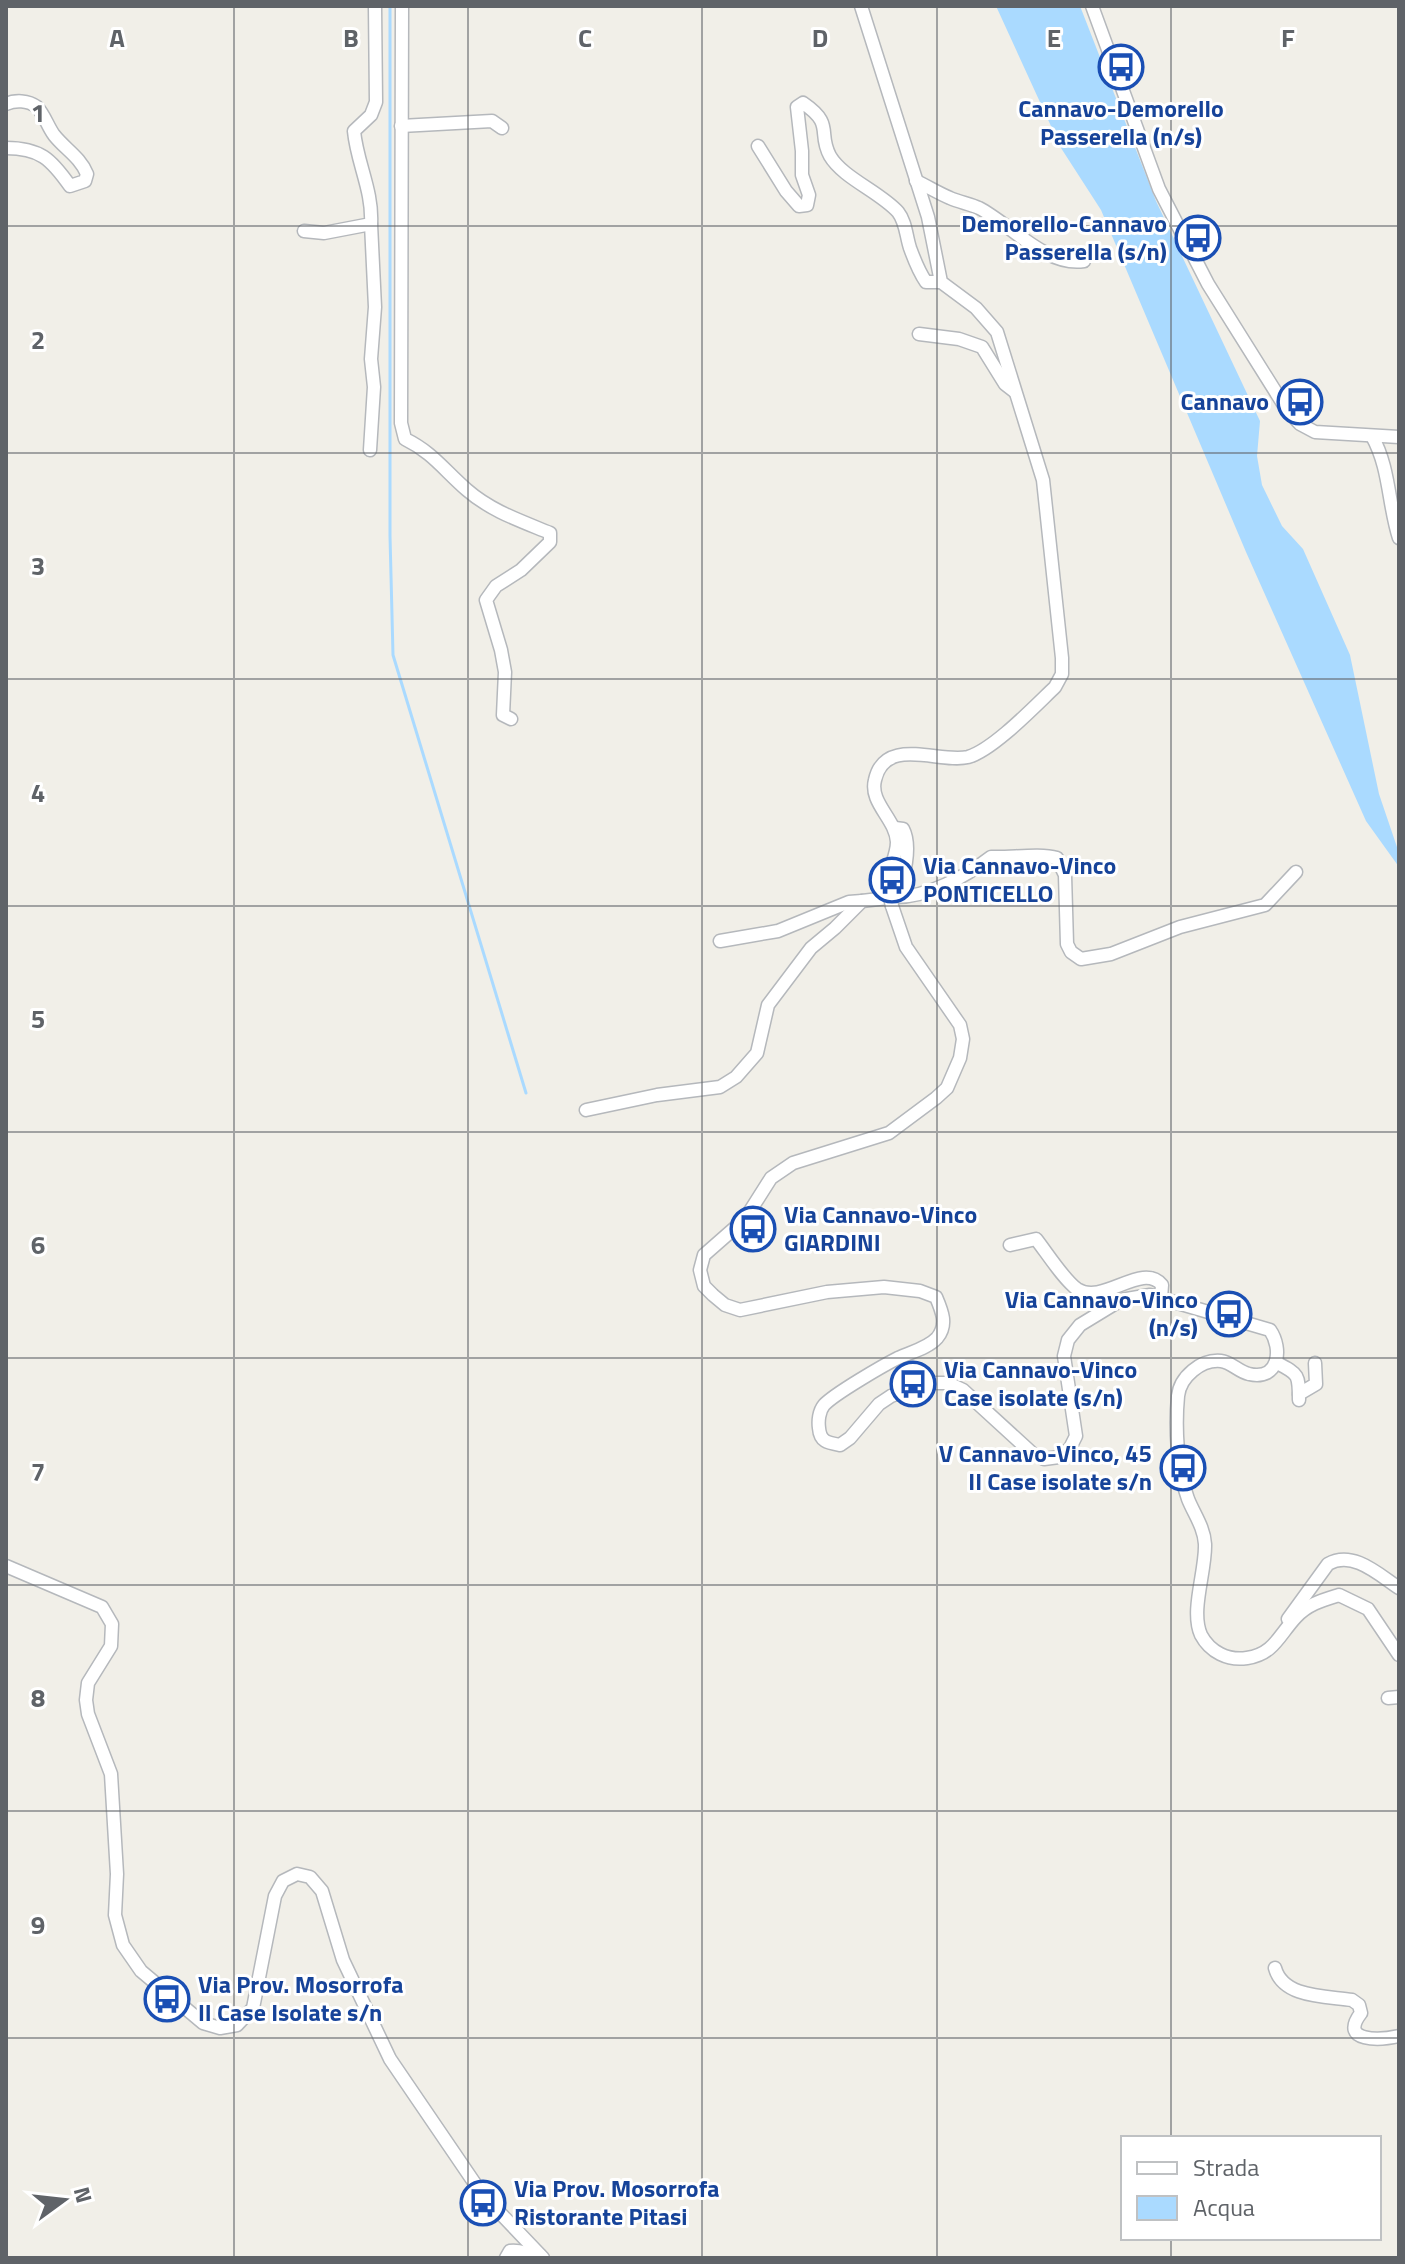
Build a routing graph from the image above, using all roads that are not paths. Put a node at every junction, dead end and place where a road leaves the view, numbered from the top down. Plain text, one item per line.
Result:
1 (375, 6) edge
2 (402, 6) edge
3 (861, 6) edge
4 (1092, 6) edge
5 (6, 104) edge
6 (401, 126) junction
7 (502, 128) dead end
8 (758, 146) dead end
9 (6, 148) edge
10 (916, 181) junction
11 (371, 224) junction
12 (304, 231) dead end
13 (1084, 261) dead end
14 (941, 282) junction
15 (919, 334) dead end
16 (1016, 392) junction
17 (1372, 436) junction
18 (1399, 437) edge
19 (370, 450) dead end
20 (1399, 538) edge
21 (511, 719) dead end
22 (1296, 872) dead end
23 (892, 898) junction
24 (862, 901) junction
25 (720, 941) dead end
26 (586, 1110) dead end
27 (1010, 1245) dead end
28 (1161, 1298) junction
29 (1277, 1363) junction
30 (1315, 1363) dead end
31 (6, 1566) edge
32 (1399, 1588) edge
33 (1277, 1641) junction
34 (1399, 1655) edge
35 (1275, 1968) dead end
36 (1399, 2036) edge
37 (541, 2256) edge
38 (506, 2258) edge

1 - 11 street
2 - 6 street
3 - 10 street
4 - 17 street
5 - 9 street
6 - 7 street
6 - 21 street
8 - 14 street
10 - 13 street
10 - 14 street
11 - 12 street
11 - 19 street
14 - 16 street
15 - 16 street
16 - 23 street
17 - 18 street
17 - 20 street
22 - 23 street
23 - 24 street
23 - 28 street
24 - 25 street
24 - 26 street
27 - 28 street
28 - 29 street
29 - 30 street
29 - 33 street
31 - 37 street
32 - 33 street
33 - 34 street
35 - 36 street
37 - 38 street

